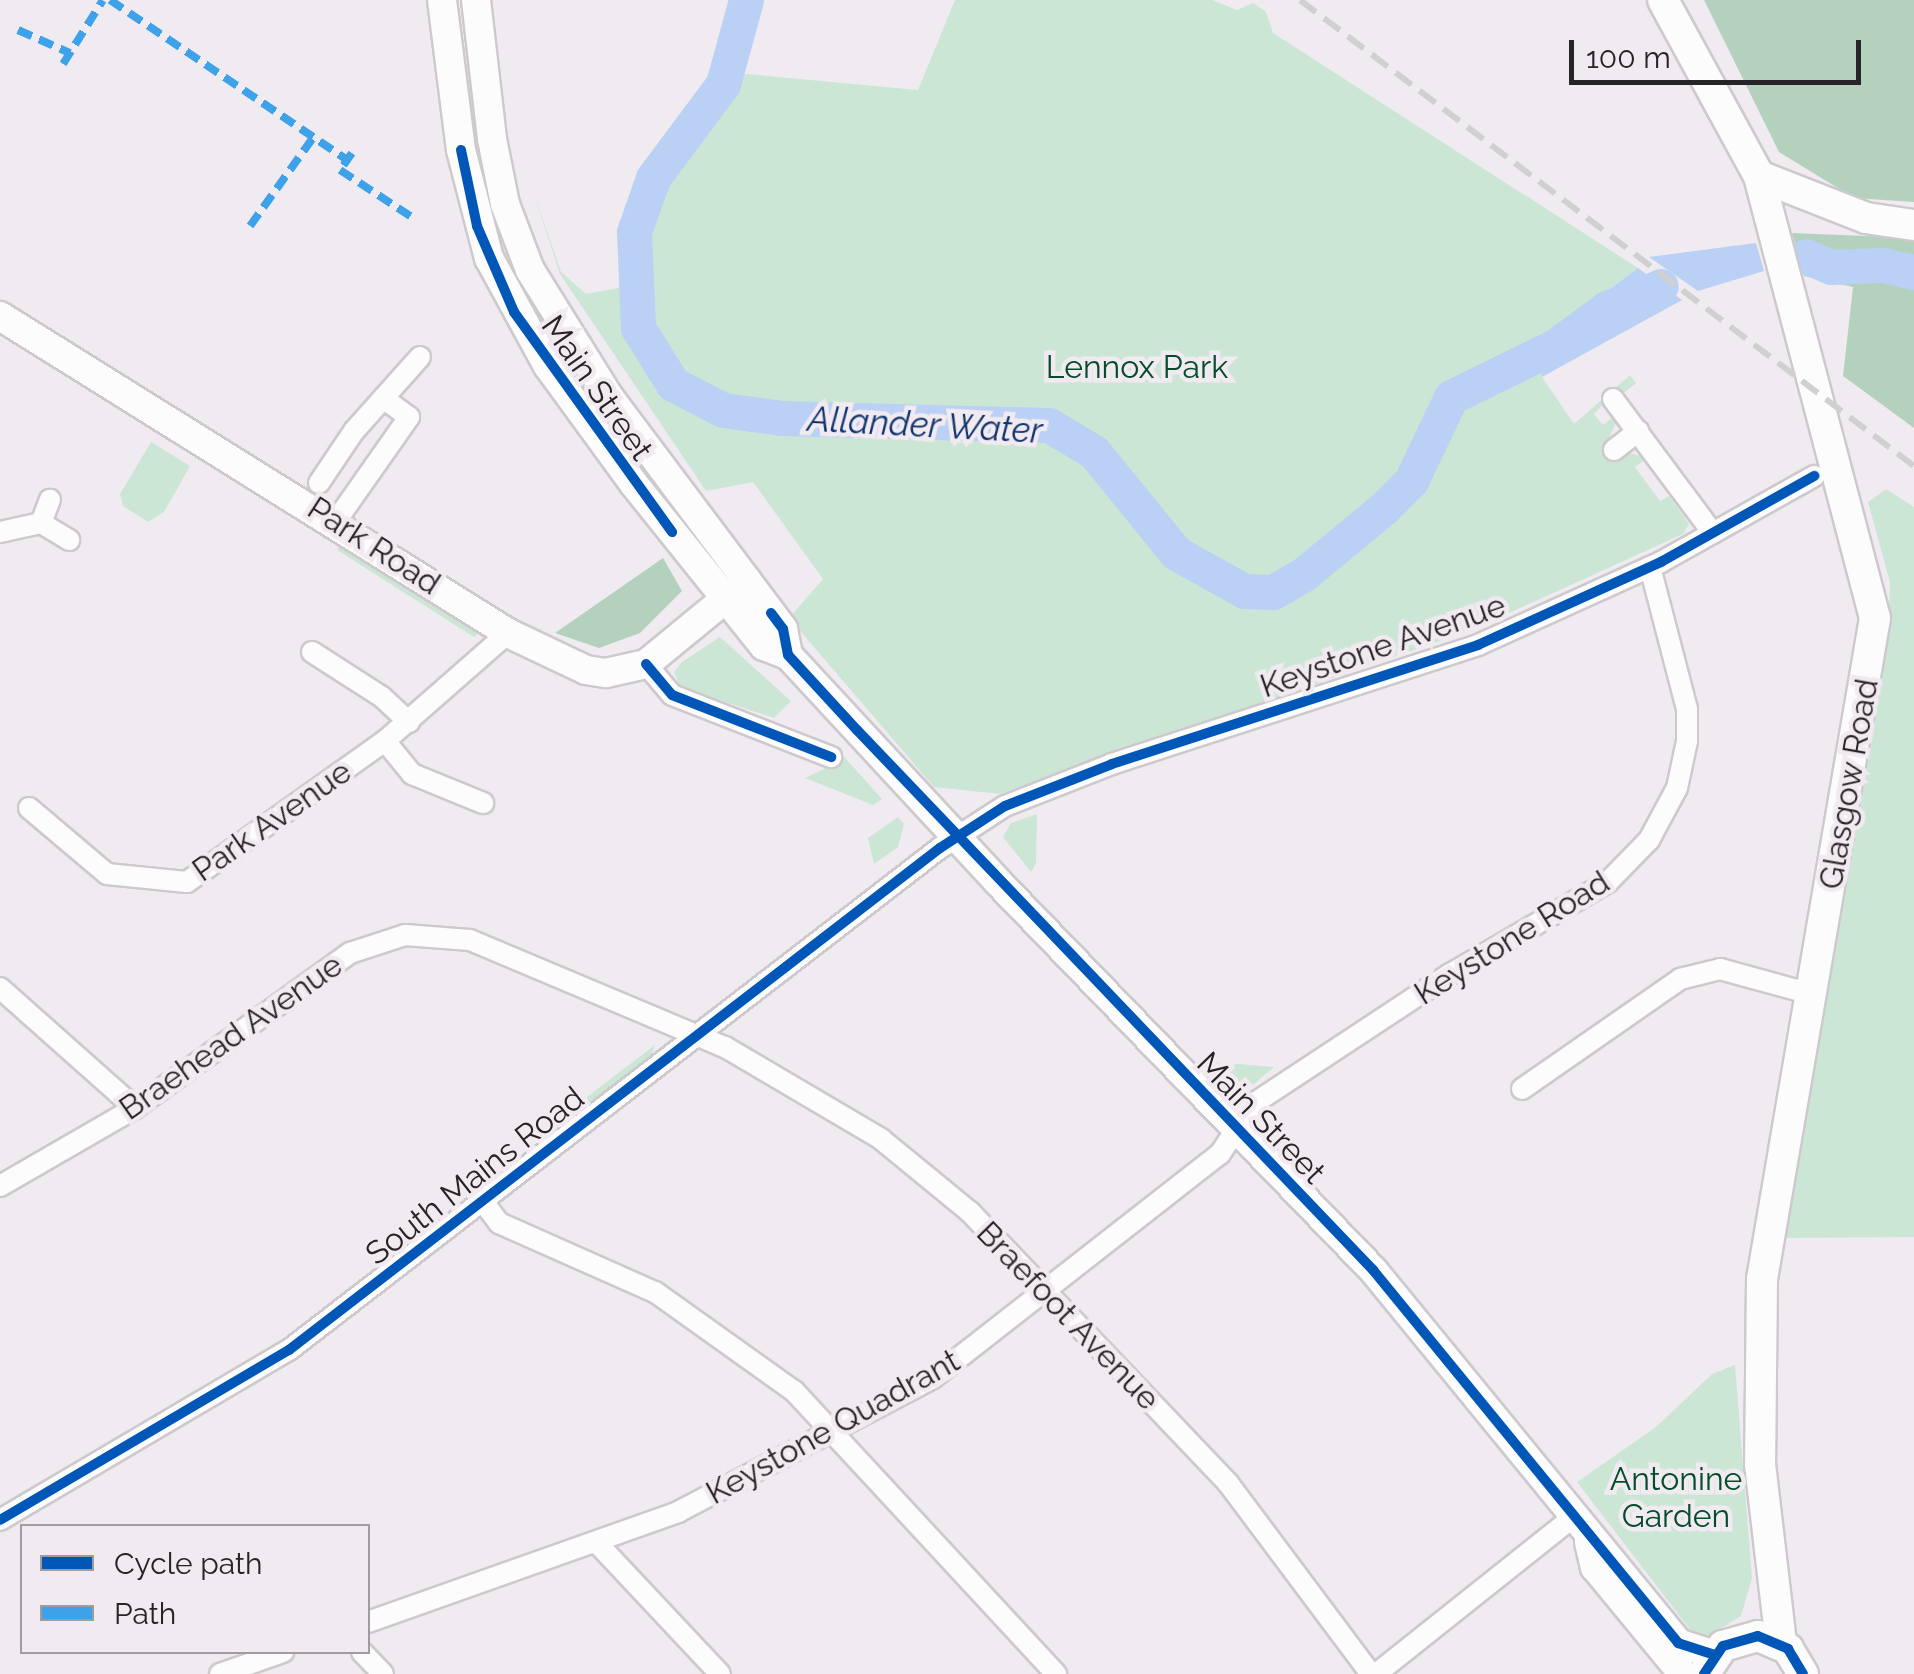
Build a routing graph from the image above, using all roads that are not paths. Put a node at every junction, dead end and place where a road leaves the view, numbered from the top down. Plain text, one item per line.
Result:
1 (442, 0) edge
2 (476, 0) edge
3 (1663, 0) edge
4 (1759, 176) junction
5 (1914, 224) edge
6 (0, 316) edge
7 (420, 358) dead end
8 (383, 398) junction
9 (1613, 398) dead end
10 (1638, 431) junction
11 (1614, 450) dead end
12 (1814, 476) dead end
13 (319, 483) dead end
14 (50, 500) dead end
15 (336, 521) junction
16 (41, 523) junction
17 (0, 532) edge
18 (1713, 533) junction
19 (69, 540) dead end
20 (1650, 566) junction
21 (736, 590) junction
22 (508, 633) junction
23 (312, 652) dead end
24 (646, 664) junction
25 (408, 722) junction
26 (386, 740) junction
27 (831, 757) dead end
28 (483, 803) dead end
29 (29, 808) dead end
30 (958, 836) junction
31 (0, 988) edge
32 (1811, 994) junction
33 (697, 1035) junction
34 (1522, 1089) dead end
35 (135, 1108) junction
36 (1238, 1128) junction
37 (0, 1186) edge
38 (484, 1203) junction
39 (1046, 1294) junction
40 (834, 1429) junction
41 (1571, 1519) junction
42 (0, 1520) edge
43 (1589, 1542) junction
44 (598, 1544) junction
45 (1772, 1602) junction
46 (370, 1621) edge
47 (1746, 1636) junction
48 (1781, 1644) junction
49 (277, 1654) edge
50 (364, 1654) edge
51 (1709, 1664) edge
52 (220, 1674) edge
53 (383, 1674) edge
54 (720, 1674) edge
55 (1056, 1674) edge
56 (1374, 1674) edge
57 (1683, 1674) edge
58 (1803, 1674) edge

1 - 21 main road, Main Street
2 - 21 main road, Main Street
3 - 4 main road, Glasgow Road
4 - 5 main road
4 - 32 main road, Glasgow Road
6 - 15 main road, Park Road
7 - 8 street
8 - 13 street
8 - 15 street
9 - 10 street
10 - 11 street
10 - 18 street
12 - 18 street, Keystone Avenue
14 - 16 street
15 - 22 main road, Park Road
16 - 17 street
16 - 19 street
18 - 20 street, Keystone Avenue
20 - 30 street, Keystone Avenue
20 - 36 street, Keystone Road
21 - 24 main road, Park Road
21 - 30 main road, Main Street
22 - 24 main road, Park Road
22 - 25 street, Park Avenue
23 - 25 street
24 - 27 street
25 - 26 street, Park Avenue
26 - 28 street
26 - 29 street, Park Avenue
30 - 33 street, South Mains Road
30 - 36 main road, Main Street
31 - 35 street
32 - 34 street
32 - 45 main road, Glasgow Road
33 - 35 street, Braehead Avenue
33 - 38 street, South Mains Road
33 - 39 street, Braefoot Avenue
35 - 37 street, Braehead Avenue
36 - 39 street, Keystone Quadrant
36 - 41 main road, Main Street
38 - 40 street
38 - 42 street, South Mains Road
39 - 40 street, Keystone Quadrant
39 - 56 street, Braefoot Avenue
40 - 44 street, Keystone Quadrant
40 - 55 street
41 - 43 main road, Main Street
41 - 56 street
43 - 51 main road, Main Street
43 - 57 main road, Main Street
44 - 46 street, Keystone Quadrant
44 - 54 street
45 - 47 main road
45 - 48 main road, Glasgow Road
47 - 48 main road
47 - 51 main road
48 - 58 main road
49 - 52 street
50 - 53 street

